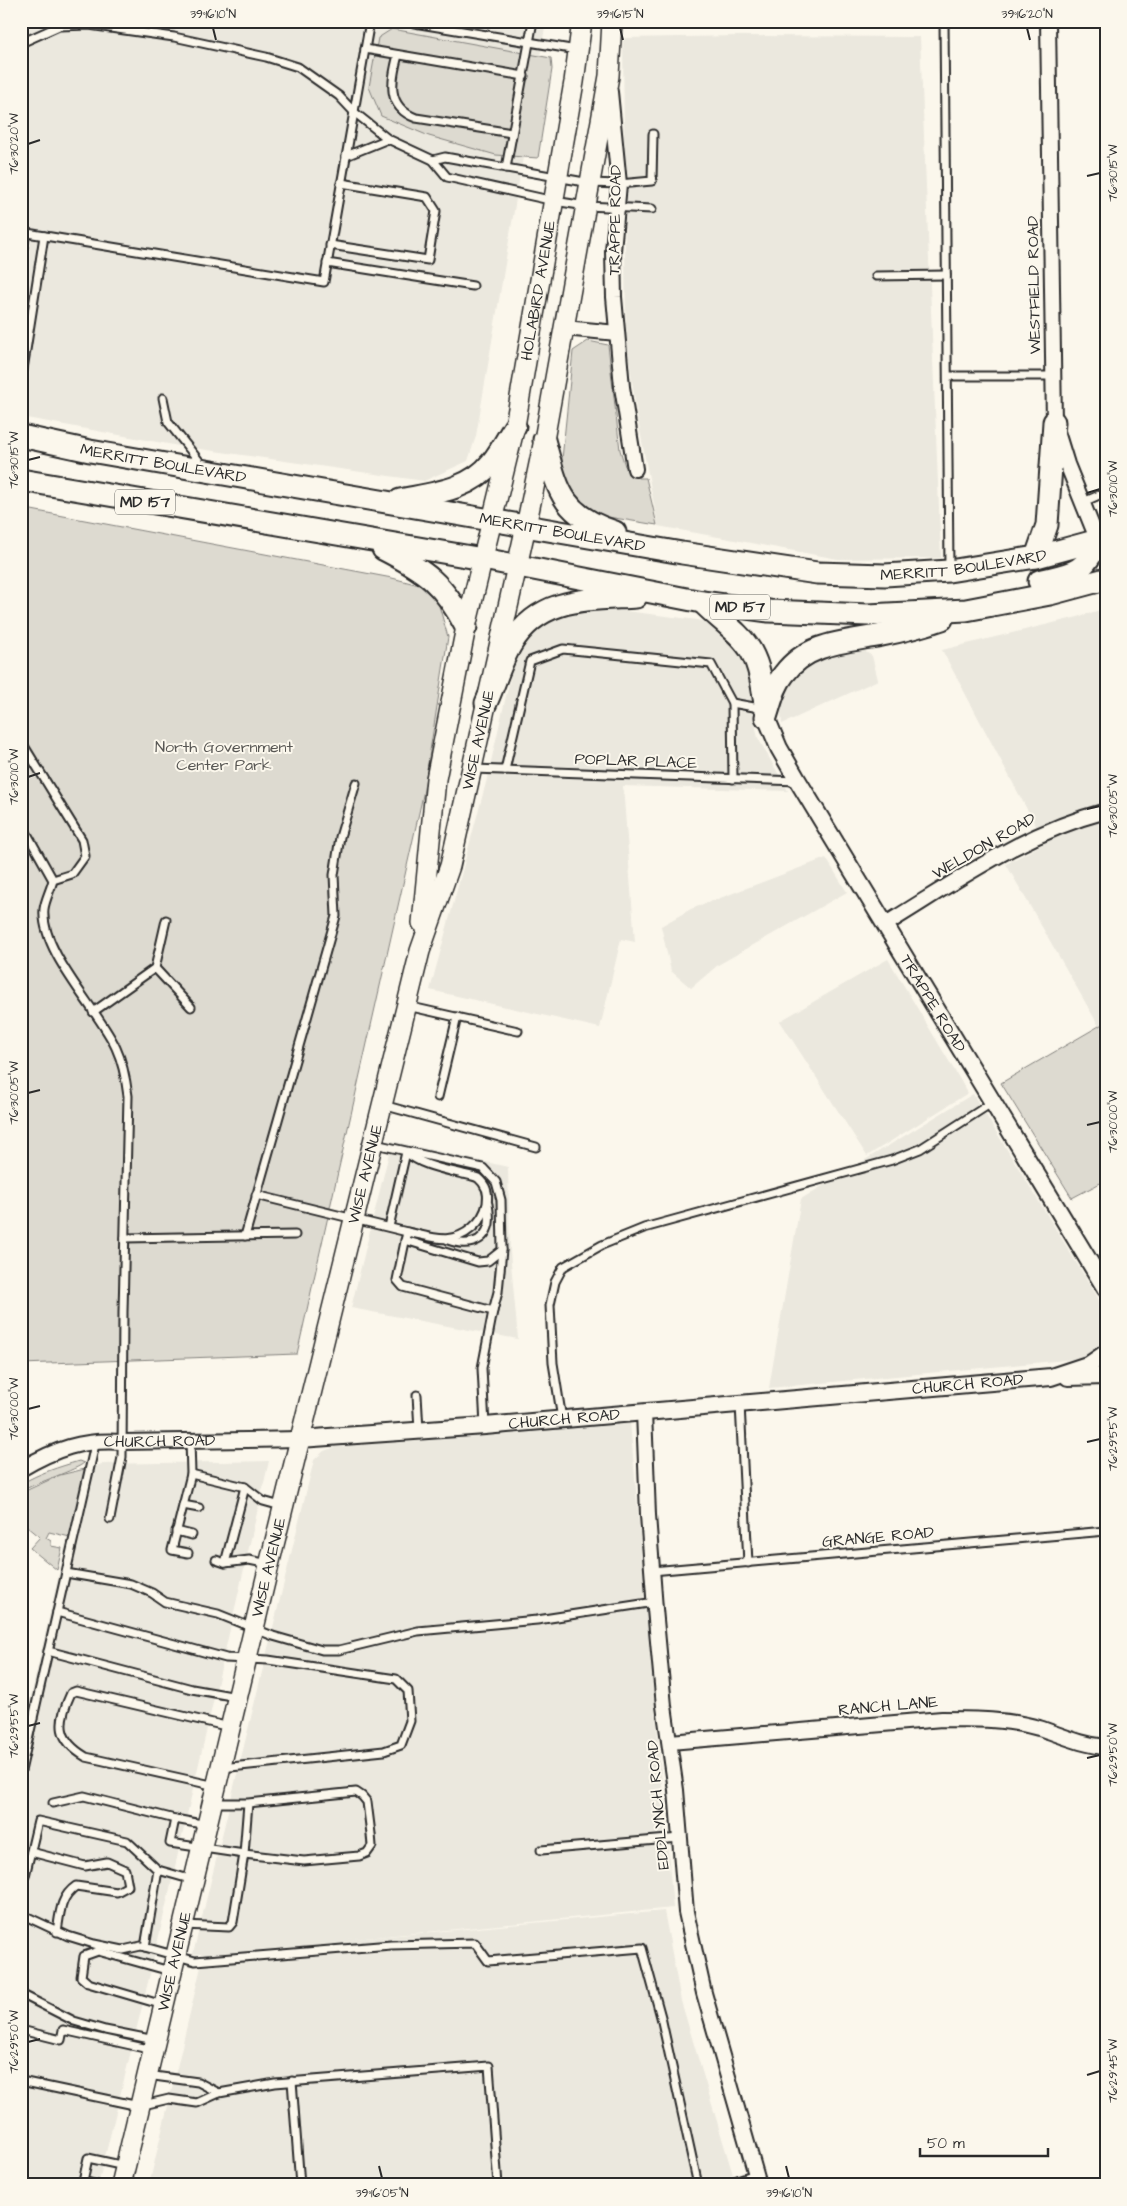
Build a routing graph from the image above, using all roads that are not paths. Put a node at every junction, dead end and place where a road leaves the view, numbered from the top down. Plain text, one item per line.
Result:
1 (370, 21) edge
2 (402, 21) edge
3 (533, 21) edge
4 (582, 21) edge
5 (612, 21) edge
6 (944, 21) edge
7 (1048, 21) edge
8 (530, 42) junction
9 (21, 43) edge
10 (365, 49) junction
11 (579, 51) junction
12 (398, 54) junction
13 (524, 76) junction
14 (609, 76) junction
15 (354, 112) junction
16 (512, 133) junction
17 (653, 134) dead end
18 (388, 139) junction
19 (346, 156) junction
20 (433, 160) junction
21 (506, 168) junction
22 (558, 177) junction
23 (590, 183) junction
24 (341, 184) junction
25 (619, 184) junction
26 (554, 201) junction
27 (586, 206) junction
28 (617, 208) junction
29 (652, 209) dead end
30 (24, 233) edge
31 (44, 236) junction
32 (330, 245) junction
33 (21, 257) edge
34 (327, 263) junction
35 (946, 275) junction
36 (876, 276) dead end
37 (473, 286) dead end
38 (564, 328) junction
39 (616, 333) junction
40 (948, 376) junction
41 (1053, 376) junction
42 (21, 382) edge
43 (163, 398) dead end
44 (1054, 422) junction
45 (515, 426) junction
46 (21, 436) edge
47 (544, 440) junction
48 (636, 469) dead end
49 (208, 472) junction
50 (21, 480) edge
51 (1106, 492) edge
52 (387, 502) junction
53 (1081, 503) junction
54 (492, 520) junction
55 (526, 526) junction
56 (1102, 539) edge
57 (365, 540) junction
58 (682, 553) junction
59 (1036, 557) junction
60 (483, 559) junction
61 (517, 565) junction
62 (949, 571) junction
63 (1106, 579) edge
64 (668, 596) junction
65 (702, 602) junction
66 (966, 610) junction
67 (466, 626) junction
68 (486, 703) junction
69 (732, 703) junction
70 (766, 716) junction
71 (21, 741) edge
72 (472, 769) junction
73 (505, 770) junction
74 (733, 779) junction
75 (798, 781) junction
76 (356, 783) dead end
77 (1106, 811) edge
78 (21, 823) edge
79 (53, 880) junction
80 (166, 920) dead end
81 (886, 924) junction
82 (420, 951) junction
83 (155, 968) junction
84 (406, 1006) junction
85 (191, 1007) dead end
86 (93, 1012) junction
87 (458, 1017) junction
88 (518, 1031) dead end
89 (438, 1097) dead end
90 (993, 1102) junction
91 (382, 1105) junction
92 (373, 1144) junction
93 (536, 1146) dead end
94 (406, 1152) junction
95 (256, 1195) junction
96 (488, 1202) junction
97 (354, 1217) junction
98 (390, 1227) junction
99 (407, 1232) junction
100 (295, 1235) dead end
101 (245, 1236) junction
102 (125, 1238) junction
103 (405, 1240) junction
104 (447, 1240) junction
105 (502, 1250) junction
106 (1106, 1289) edge
107 (493, 1311) junction
108 (1106, 1353) edge
109 (1106, 1376) edge
110 (1050, 1377) junction
111 (417, 1395) dead end
112 (740, 1404) junction
113 (644, 1412) junction
114 (562, 1419) junction
115 (484, 1426) junction
116 (419, 1431) junction
117 (300, 1439) junction
118 (96, 1440) junction
119 (190, 1440) junction
120 (122, 1442) junction
121 (21, 1469) edge
122 (191, 1474) junction
123 (244, 1487) junction
124 (183, 1504) junction
125 (284, 1507) junction
126 (199, 1508) dead end
127 (227, 1516) dead end
128 (236, 1518) junction
129 (110, 1519) dead end
130 (176, 1531) junction
131 (1106, 1531) edge
132 (192, 1535) dead end
133 (221, 1542) dead end
134 (230, 1544) junction
135 (188, 1553) dead end
136 (216, 1560) dead end
137 (225, 1563) junction
138 (748, 1563) junction
139 (269, 1564) junction
140 (652, 1571) junction
141 (66, 1573) junction
142 (655, 1602) junction
143 (57, 1612) junction
144 (254, 1628) junction
145 (48, 1652) junction
146 (247, 1658) junction
147 (238, 1697) junction
148 (21, 1718) edge
149 (33, 1719) junction
150 (230, 1727) junction
151 (670, 1742) junction
152 (1106, 1747) edge
153 (21, 1772) edge
154 (216, 1786) junction
155 (53, 1803) dead end
156 (248, 1803) junction
157 (175, 1818) junction
158 (207, 1825) junction
159 (680, 1838) junction
160 (201, 1848) junction
161 (541, 1850) dead end
162 (31, 1852) junction
163 (244, 1854) junction
164 (158, 1870) junction
165 (194, 1880) junction
166 (21, 1893) edge
167 (21, 1914) edge
168 (183, 1925) junction
169 (57, 1932) junction
170 (145, 1947) junction
171 (174, 1964) junction
172 (25, 1996) dead end
173 (164, 2005) junction
174 (21, 2030) edge
175 (154, 2045) junction
176 (147, 2074) junction
177 (21, 2081) edge
178 (292, 2082) junction
179 (219, 2093) junction
180 (139, 2106) junction
181 (125, 2166) junction
182 (757, 2180) edge
183 (98, 2185) edge
184 (121, 2185) edge
185 (300, 2185) edge
186 (498, 2185) edge
187 (698, 2185) edge
188 (723, 2185) edge

1 - 10 lane
2 - 8 lane
3 - 8 lane
4 - 11 main road, HOLABIRD AVENUE
5 - 14 main road, HOLABIRD AVENUE
6 - 35 lane
7 - 41 street, WESTFIELD ROAD
8 - 11 lane
8 - 13 lane
9 - 15 lane
10 - 12 lane
10 - 15 lane
11 - 22 main road, HOLABIRD AVENUE
12 - 13 lane
12 - 16 lane
13 - 16 lane
14 - 23 main road, HOLABIRD AVENUE
14 - 25 street, TRAPPE ROAD
15 - 18 lane
15 - 19 lane
16 - 21 lane
17 - 25 lane
18 - 19 lane
18 - 20 lane
19 - 24 lane
20 - 21 lane
20 - 26 lane
21 - 22 lane
22 - 23 lane
22 - 26 main road, HOLABIRD AVENUE
23 - 25 lane
23 - 27 main road, HOLABIRD AVENUE
24 - 32 lane
24 - 32 lane
25 - 28 street, TRAPPE ROAD
26 - 27 lane
26 - 45 main road, HOLABIRD AVENUE
27 - 28 lane
27 - 38 main road, HOLABIRD AVENUE
28 - 29 lane
28 - 39 street, TRAPPE ROAD
30 - 31 lane
30 - 33 lane
31 - 34 lane
31 - 42 lane
32 - 34 lane
34 - 37 lane
35 - 36 lane
35 - 40 lane
38 - 39 street
38 - 47 main road, HOLABIRD AVENUE
39 - 48 street, TRAPPE ROAD
40 - 41 lane
40 - 62 lane
41 - 44 street, WESTFIELD ROAD
43 - 49 lane
44 - 53 street, WESTFIELD ROAD
44 - 59 main road
45 - 52 main road
45 - 54 main road, HOLABIRD AVENUE
46 - 49 main road, MERRITT BOULEVARD / MD 157
47 - 55 main road, HOLABIRD AVENUE
47 - 58 main road
49 - 52 main road, MERRITT BOULEVARD / MD 157
50 - 57 main road, MD 157
51 - 53 lane
52 - 54 main road, MERRITT BOULEVARD / MD 157
53 - 56 street, WESTFIELD ROAD
54 - 55 main road, MERRITT BOULEVARD / MD 157
54 - 60 main road, HOLABIRD AVENUE
55 - 58 main road, MERRITT BOULEVARD / MD 157
55 - 61 main road, WISE AVENUE
56 - 59 main road, MERRITT BOULEVARD / MD 157
56 - 66 main road
57 - 60 main road, MD 157
57 - 67 main road
58 - 62 main road, MERRITT BOULEVARD / MD 157
59 - 62 main road, MERRITT BOULEVARD / MD 157
60 - 61 main road, MD 157
60 - 67 main road, WISE AVENUE
61 - 64 main road, MD 157
61 - 68 main road, WISE AVENUE
63 - 66 main road, MD 157
64 - 65 main road, MD 157
64 - 68 main road
65 - 66 main road, MD 157
65 - 70 main road
66 - 70 main road
67 - 82 main road, WISE AVENUE
68 - 72 main road, WISE AVENUE
69 - 70 lane
69 - 73 lane
69 - 74 lane
70 - 75 street, TRAPPE ROAD
71 - 79 lane
72 - 73 lane, POPLAR PLACE
72 - 82 main road, WISE AVENUE
73 - 74 lane, POPLAR PLACE
74 - 75 lane, POPLAR PLACE
75 - 81 street, TRAPPE ROAD
76 - 95 lane
77 - 81 street, WELDON ROAD
78 - 79 lane
79 - 86 lane
80 - 83 lane
81 - 90 street, TRAPPE ROAD
82 - 84 main road, WISE AVENUE
83 - 85 lane
83 - 86 lane
84 - 87 lane
84 - 91 main road, WISE AVENUE
86 - 102 lane
87 - 88 lane
87 - 89 lane
90 - 106 street, TRAPPE ROAD
90 - 114 lane
91 - 92 main road, WISE AVENUE
91 - 93 lane
92 - 94 lane
92 - 97 main road, WISE AVENUE
94 - 96 lane
94 - 98 lane
94 - 105 lane
95 - 97 lane
95 - 101 lane
96 - 104 lane
96 - 104 lane
97 - 98 lane
97 - 117 main road, WISE AVENUE
98 - 99 lane
99 - 103 lane
99 - 104 lane
100 - 101 lane
101 - 102 lane
102 - 120 lane
103 - 105 lane
103 - 107 lane
105 - 107 lane
107 - 115 lane
108 - 110 street, CHURCH ROAD
109 - 110 street
110 - 112 street, CHURCH ROAD
111 - 116 lane
112 - 113 street, CHURCH ROAD
112 - 138 lane
113 - 114 street, CHURCH ROAD
113 - 140 street, EDDLYNCH ROAD
114 - 115 street, CHURCH ROAD
115 - 116 street, CHURCH ROAD
116 - 117 street, CHURCH ROAD
117 - 119 street, CHURCH ROAD
117 - 125 main road, WISE AVENUE
118 - 120 street, CHURCH ROAD
118 - 121 street, CHURCH ROAD
118 - 141 lane
119 - 120 street, CHURCH ROAD
119 - 122 lane
120 - 129 lane
122 - 123 lane
122 - 124 lane
123 - 125 lane
123 - 128 lane
124 - 126 lane
124 - 130 lane
125 - 139 main road, WISE AVENUE
127 - 128 lane
128 - 134 lane
130 - 132 lane
130 - 135 lane
131 - 138 lane, GRANGE ROAD
133 - 134 lane
134 - 137 lane
136 - 137 lane
137 - 139 lane
138 - 140 lane, GRANGE ROAD
139 - 144 main road, WISE AVENUE
140 - 142 street, EDDLYNCH ROAD
141 - 143 lane
141 - 144 lane
142 - 144 lane
142 - 151 street, EDDLYNCH ROAD
143 - 145 lane
143 - 146 lane
144 - 146 main road, WISE AVENUE
145 - 147 lane
145 - 149 lane
146 - 147 main road, WISE AVENUE
146 - 154 lane
147 - 150 main road, WISE AVENUE
148 - 149 lane
149 - 153 lane
150 - 154 main road, WISE AVENUE
150 - 154 lane
151 - 152 street, RANCH LANE
151 - 159 street, EDDLYNCH ROAD
154 - 156 lane
154 - 158 main road, WISE AVENUE
155 - 157 lane
156 - 163 lane
156 - 163 lane
157 - 158 lane
157 - 160 lane
158 - 160 main road, WISE AVENUE
159 - 161 lane
159 - 182 street, EDDLYNCH ROAD
160 - 163 lane
160 - 165 main road, WISE AVENUE
162 - 164 lane
162 - 166 lane
162 - 169 lane
163 - 168 lane
164 - 165 lane
164 - 170 lane
165 - 168 main road, WISE AVENUE
167 - 169 lane
168 - 171 main road, WISE AVENUE
169 - 170 lane
170 - 171 lane
171 - 173 main road, WISE AVENUE
171 - 173 lane
171 - 187 lane
172 - 175 lane
173 - 175 main road, WISE AVENUE
174 - 175 lane
175 - 176 main road, WISE AVENUE
176 - 179 lane
176 - 180 main road, WISE AVENUE
177 - 180 lane
178 - 179 lane
178 - 185 lane
178 - 186 lane
179 - 180 lane
180 - 181 main road, WISE AVENUE
181 - 183 lane
181 - 184 main road, WISE AVENUE
182 - 188 lane

